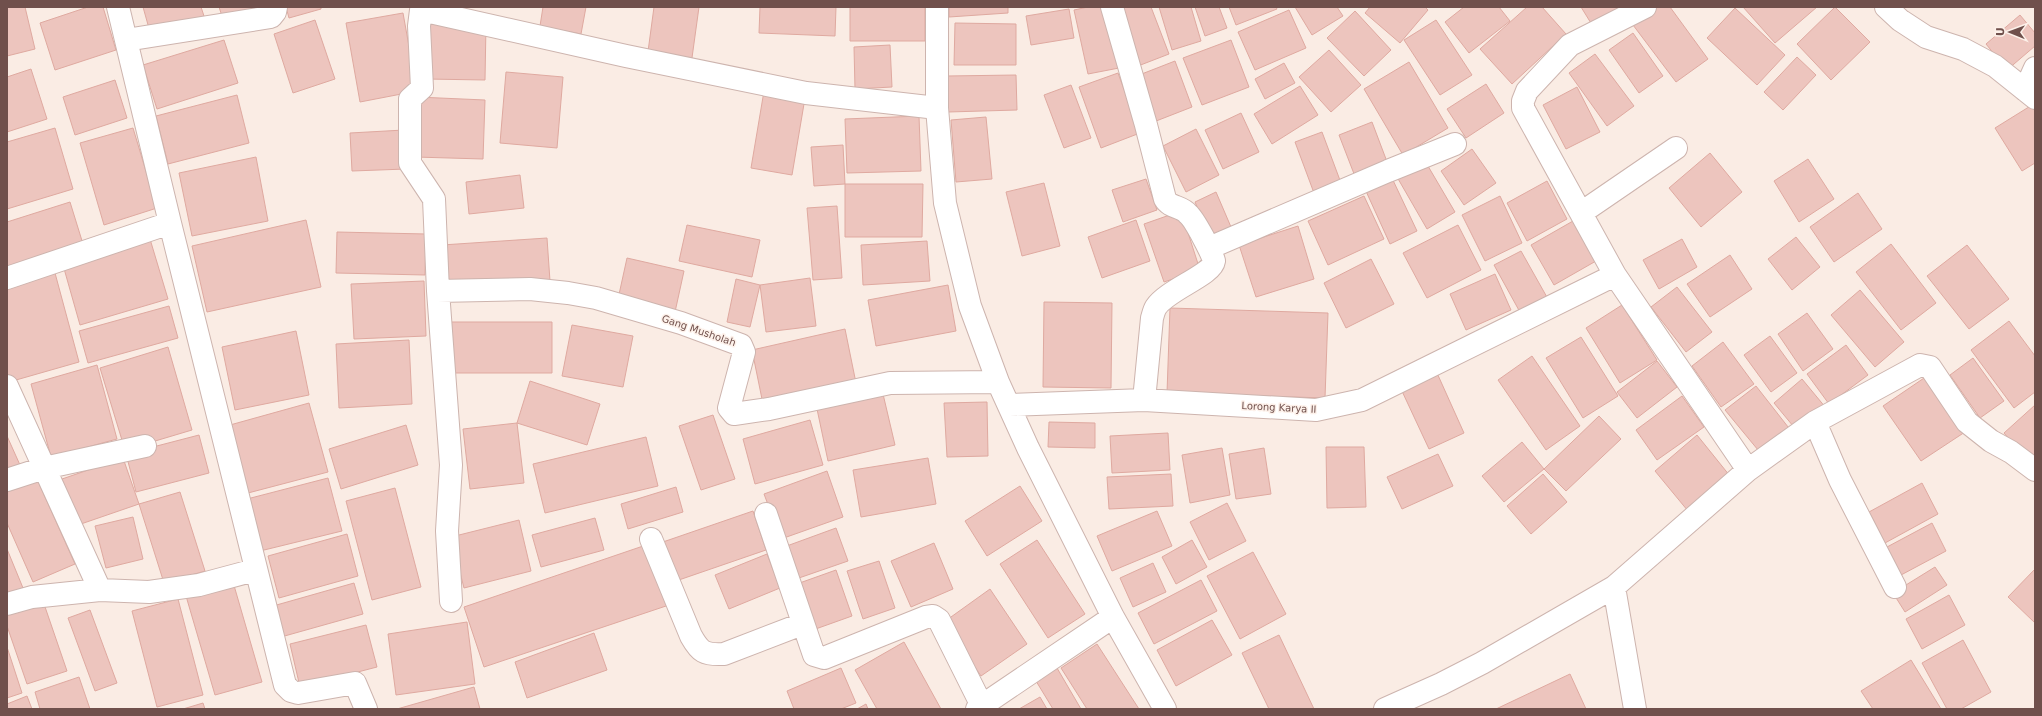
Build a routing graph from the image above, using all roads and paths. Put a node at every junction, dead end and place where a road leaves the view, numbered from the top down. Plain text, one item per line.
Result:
1 (118, 7) edge
2 (276, 7) edge
3 (937, 7) edge
4 (1112, 7) edge
5 (1645, 7) edge
6 (1886, 7) edge
7 (126, 40) junction
8 (2035, 68) edge
9 (2030, 94) edge
10 (937, 108) junction
11 (1456, 144) dead end
12 (1676, 148) dead end
13 (1581, 213) junction
14 (170, 223) junction
15 (1209, 248) junction
16 (1615, 275) junction
17 (7, 278) edge
18 (438, 291) junction
19 (998, 382) junction
20 (7, 386) edge
21 (1144, 400) junction
22 (1009, 405) junction
23 (1815, 422) junction
24 (145, 446) dead end
25 (44, 468) junction
26 (1748, 470) junction
27 (2035, 470) edge
28 (7, 480) edge
29 (766, 514) dead end
30 (651, 539) dead end
31 (255, 570) junction
32 (1614, 587) junction
33 (1895, 587) dead end
34 (100, 590) junction
35 (451, 601) dead end
36 (7, 604) edge
37 (1113, 618) junction
38 (802, 624) junction
39 (979, 707) edge
40 (366, 709) edge
41 (1165, 709) edge
42 (1385, 709) edge
43 (1635, 709) edge

1 - 7 street
2 - 7 street
3 - 10 street
4 - 15 street
5 - 13 street
6 - 9 street
7 - 14 street
8 - 9 street
10 - 18 street
10 - 19 street
11 - 15 street
12 - 13 street
13 - 16 street
14 - 17 street
14 - 31 street
15 - 21 street
16 - 21 street, Lorong Karya II
16 - 26 street
18 - 19 street, Gang Musholah
18 - 35 street
19 - 22 street
20 - 25 street
21 - 22 street, Lorong Karya II
22 - 37 street
23 - 26 street
23 - 27 street
23 - 33 street
24 - 25 street
25 - 28 street
25 - 34 street
26 - 32 street
29 - 38 street
30 - 38 street
31 - 34 street
31 - 40 street
32 - 42 street
32 - 43 street
34 - 36 street
37 - 39 street
37 - 41 street
38 - 39 street

